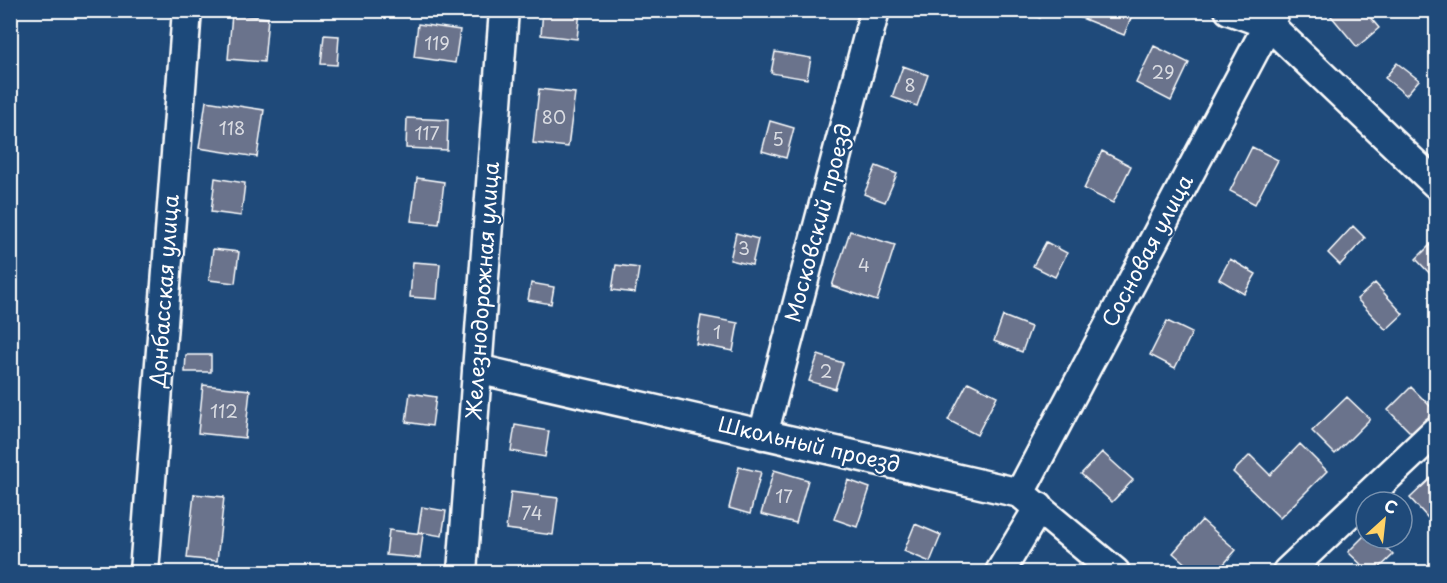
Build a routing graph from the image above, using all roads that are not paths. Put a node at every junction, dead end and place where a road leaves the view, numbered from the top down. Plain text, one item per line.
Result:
1 (187, 10) edge
2 (504, 10) edge
3 (875, 10) edge
4 (1229, 10) edge
5 (1272, 17) edge
6 (1437, 184) edge
7 (477, 369) junction
8 (1437, 431) edge
9 (763, 435) junction
10 (1030, 500) junction
11 (144, 573) edge
12 (462, 573) edge
13 (1000, 573) edge
14 (1114, 573) edge
15 (1287, 573) edge

1 - 11 street, Донбасская улица
2 - 7 street, Железнодорожная улица
3 - 9 street, Московский проезд
4 - 5 street
5 - 6 street
5 - 10 street, Сосновая улица
7 - 9 street, Школьный проезд
7 - 12 street, Железнодорожная улица
8 - 15 street
9 - 10 street, Школьный проезд
10 - 13 street, Сосновая улица
10 - 14 street, Школьный проезд

